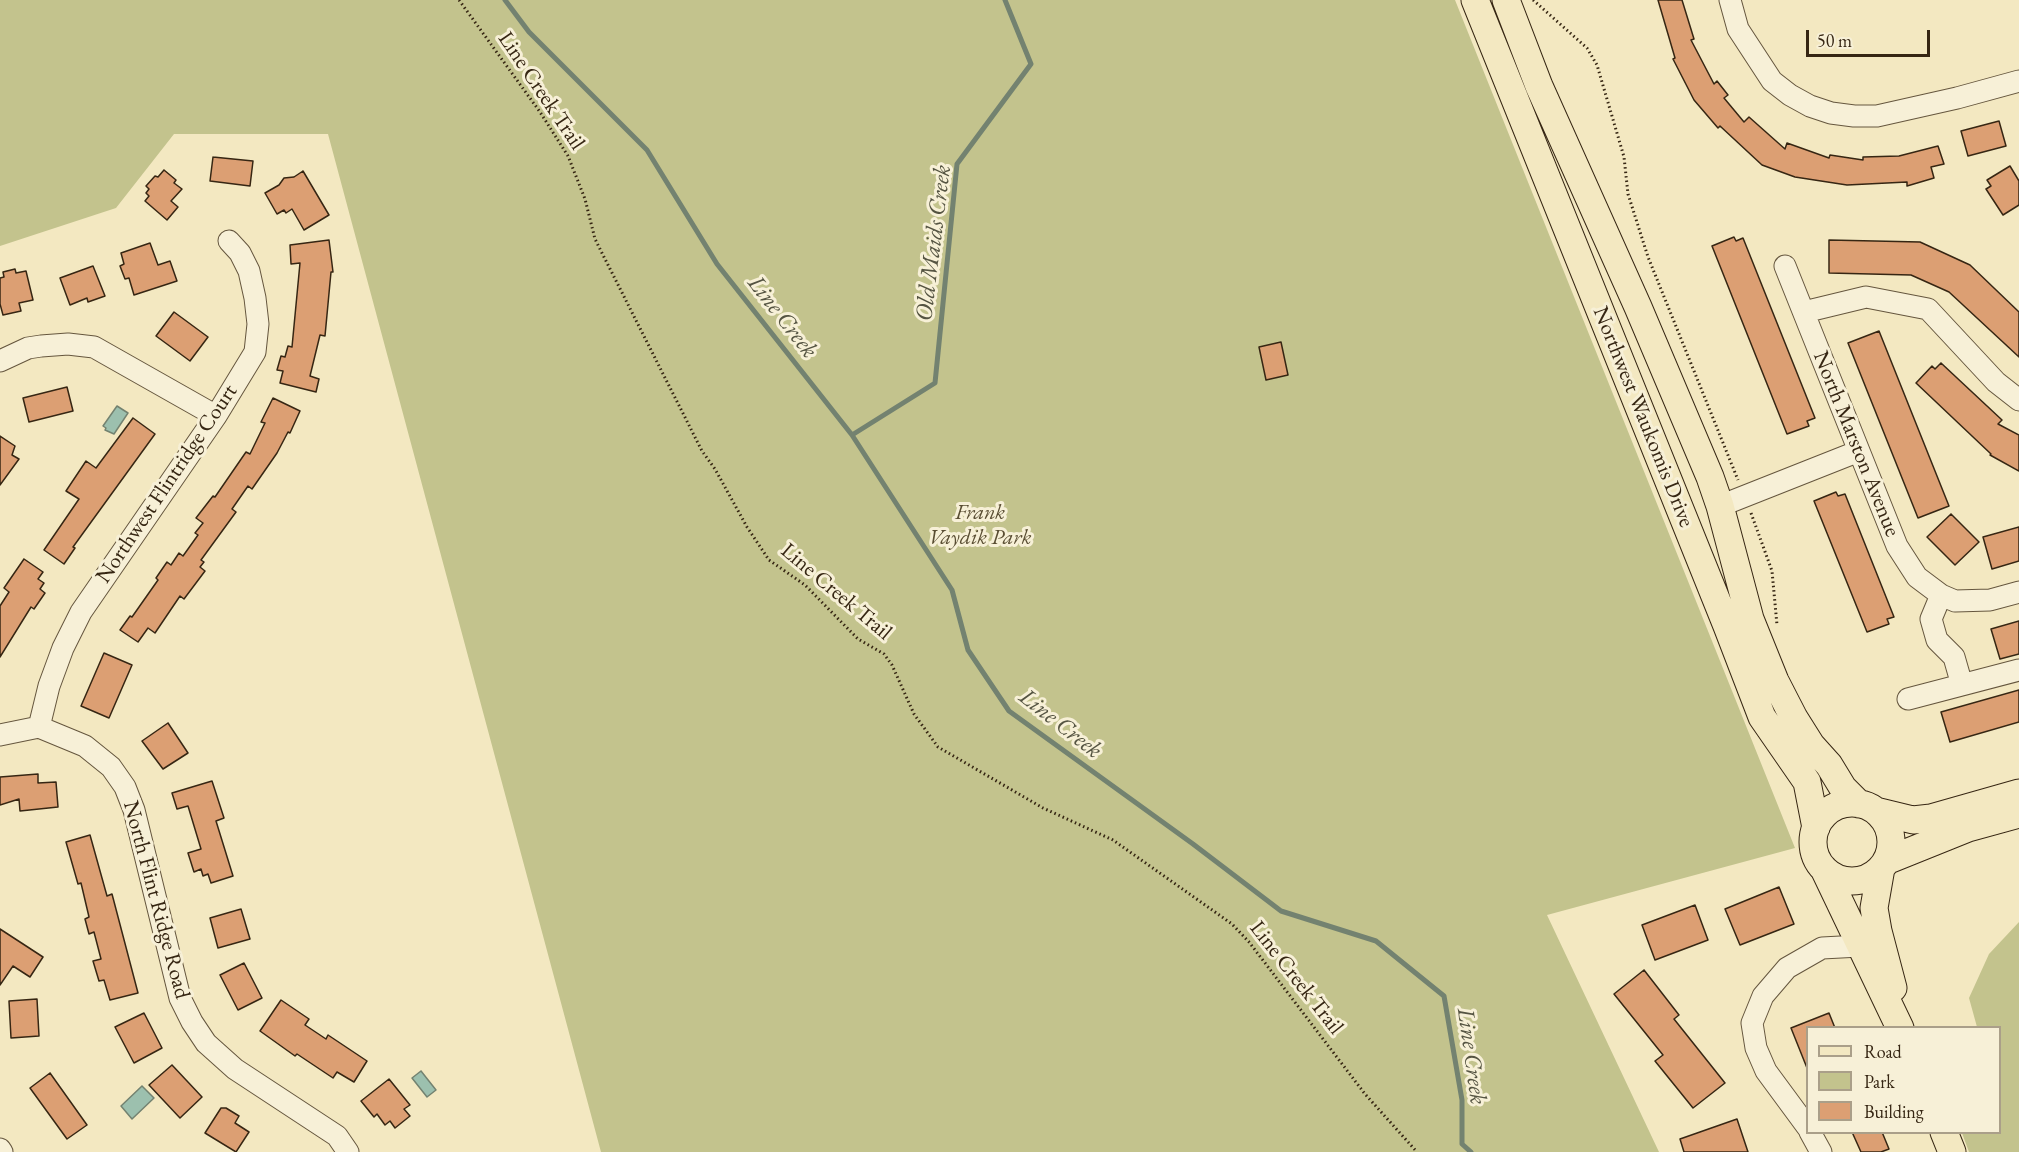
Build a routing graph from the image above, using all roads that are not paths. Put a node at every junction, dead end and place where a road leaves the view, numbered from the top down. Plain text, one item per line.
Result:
1 (1475, 0) edge
2 (1506, 0) edge
3 (1730, 0) edge
4 (2019, 81) edge
5 (229, 241) dead end
6 (1785, 266) dead end
7 (1803, 312) junction
8 (0, 361) edge
9 (2019, 400) edge
10 (216, 416) junction
11 (1859, 451) junction
12 (1720, 506) junction
13 (2019, 592) edge
14 (1948, 598) junction
15 (2019, 670) edge
16 (1962, 685) junction
17 (1908, 699) dead end
18 (39, 727) junction
19 (0, 735) edge
20 (2019, 792) edge
21 (1868, 808) junction
22 (2019, 814) edge
23 (1816, 828) junction
24 (1884, 864) junction
25 (1824, 869) junction
26 (1860, 946) junction
27 (1900, 1026) edge
28 (1901, 1026) edge
29 (1806, 1125) edge
30 (1811, 1134) edge
31 (1945, 1134) edge
32 (348, 1152) edge
33 (1821, 1152) edge
34 (1953, 1152) edge

1 - 23 main road, Northwest Waukomis Drive
2 - 12 main road, Northwest Waukomis Drive
3 - 4 street
5 - 10 street, Northwest Flintridge Court
6 - 7 street, North Marston Avenue
7 - 9 street
7 - 11 street, North Marston Avenue
8 - 10 street
10 - 18 street, Northwest Flintridge Court
11 - 12 street
11 - 14 street, North Marston Avenue
12 - 21 main road, Northwest Waukomis Drive
13 - 14 street
14 - 16 street
15 - 16 street
16 - 17 street
18 - 19 street
18 - 32 street, North Flint Ridge Road
20 - 21 main road
21 - 23 main road
21 - 24 main road
22 - 24 main road
23 - 25 main road
24 - 25 main road
24 - 28 main road
25 - 26 main road
26 - 27 main road
26 - 29 street
30 - 33 street
31 - 34 main road

